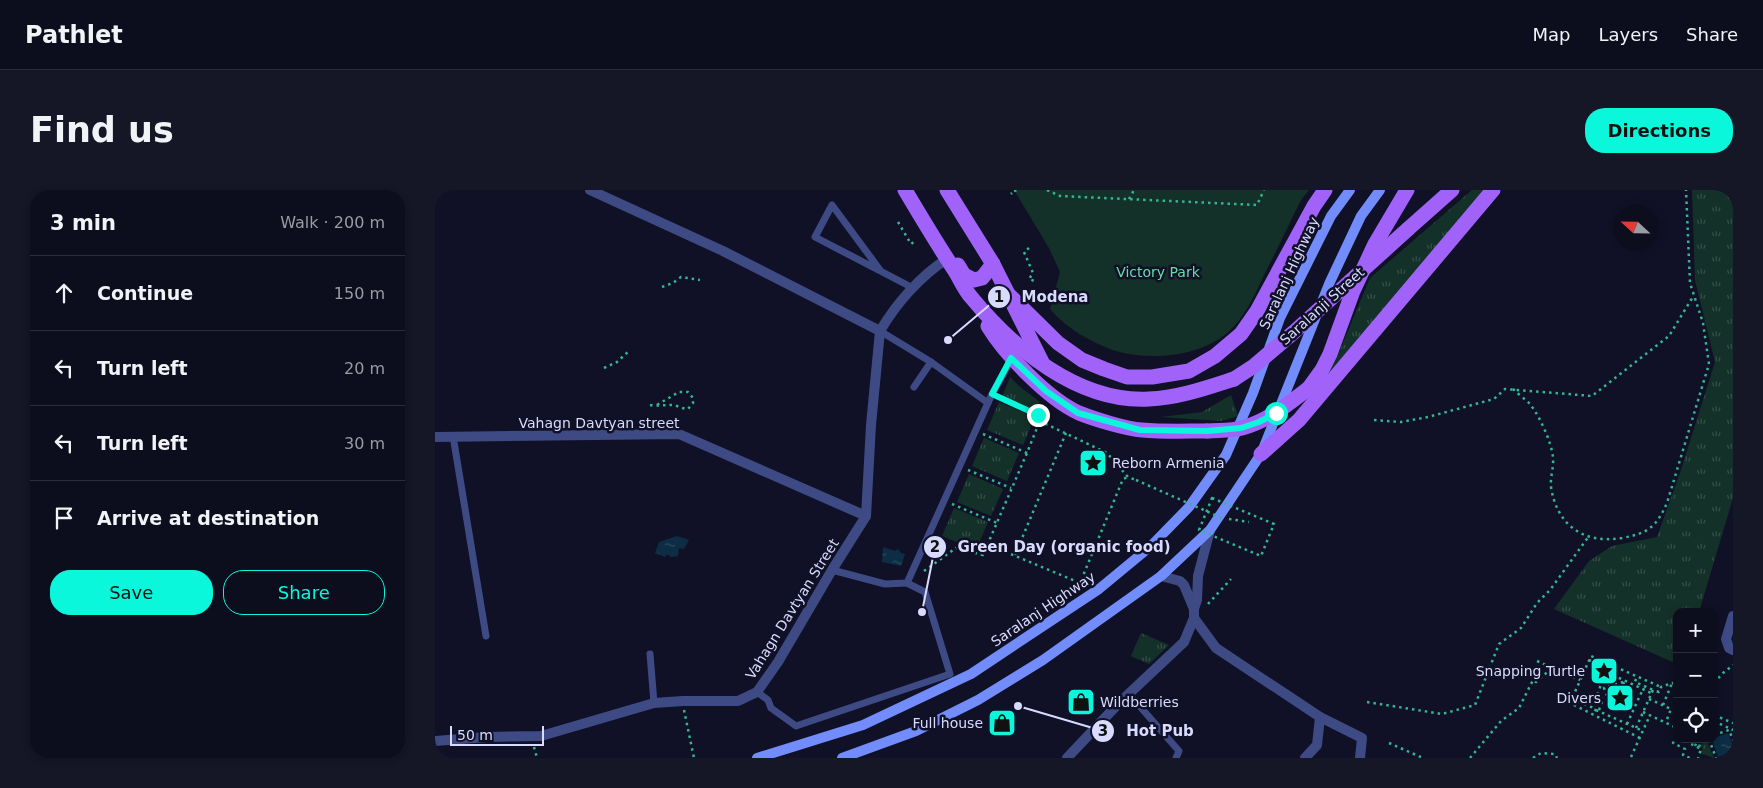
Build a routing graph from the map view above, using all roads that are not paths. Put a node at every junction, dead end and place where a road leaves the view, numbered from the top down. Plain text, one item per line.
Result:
1 (590, 190) edge
2 (905, 190) edge
3 (947, 190) edge
4 (1325, 190) edge
5 (1350, 190) edge
6 (1380, 190) edge
7 (1407, 190) edge
8 (1452, 190) edge
9 (1493, 190) edge
10 (924, 221) junction
11 (947, 259) junction
12 (993, 264) junction
13 (880, 270) junction
14 (913, 288) junction
15 (1008, 294) junction
16 (969, 295) junction
17 (880, 331) junction
18 (1011, 358) junction
19 (931, 362) junction
20 (1043, 365) junction
21 (915, 387) dead end
22 (988, 403) junction
23 (453, 436) junction
24 (435, 437) edge
25 (1261, 454) junction
26 (866, 516) junction
27 (1210, 530) junction
28 (832, 570) junction
29 (1161, 576) junction
30 (907, 583) junction
31 (1197, 612) junction
32 (1733, 616) edge
33 (486, 636) dead end
34 (1733, 650) edge
35 (651, 654) dead end
36 (757, 692) junction
37 (1129, 694) junction
38 (654, 703) junction
39 (1320, 718) junction
40 (435, 741) edge
41 (769, 756) edge
42 (757, 758) edge
43 (842, 758) edge
44 (1067, 758) edge
45 (1175, 758) edge
46 (1305, 758) edge
47 (1360, 758) edge

1 - 17 street
2 - 10 main road
3 - 12 main road
4 - 15 main road
5 - 41 main road, Saralanj Highway
6 - 25 main road
7 - 18 main road, bridge
8 - 20 main road, Saralanji Street, bridge
9 - 25 main road
10 - 11 main road
10 - 12 main road
11 - 14 street
11 - 16 main road
12 - 15 main road
13 - 13 lane
13 - 14 lane
14 - 17 street
15 - 20 main road
16 - 18 main road
16 - 20 main road, Saralanji Street
17 - 19 lane
17 - 26 street
18 - 22 lane
19 - 21 lane
19 - 22 lane
22 - 30 lane
23 - 24 street, Vahagn Davtyan street
23 - 26 street, Vahagn Davtyan street
23 - 33 lane
25 - 27 main road
26 - 28 street, Vahagn Davtyan Street
27 - 29 main road
27 - 31 street
28 - 30 lane
28 - 36 street, Vahagn Davtyan Street
29 - 31 street
29 - 43 main road
30 - 36 lane
31 - 37 street
31 - 39 street
32 - 34 street
35 - 38 lane
36 - 38 street, Vahagn Davtyan Street
37 - 44 street
37 - 45 lane
38 - 40 street, Vahagn Davtyan Street
39 - 46 street
39 - 47 street
41 - 42 main road, Saralanj Highway

